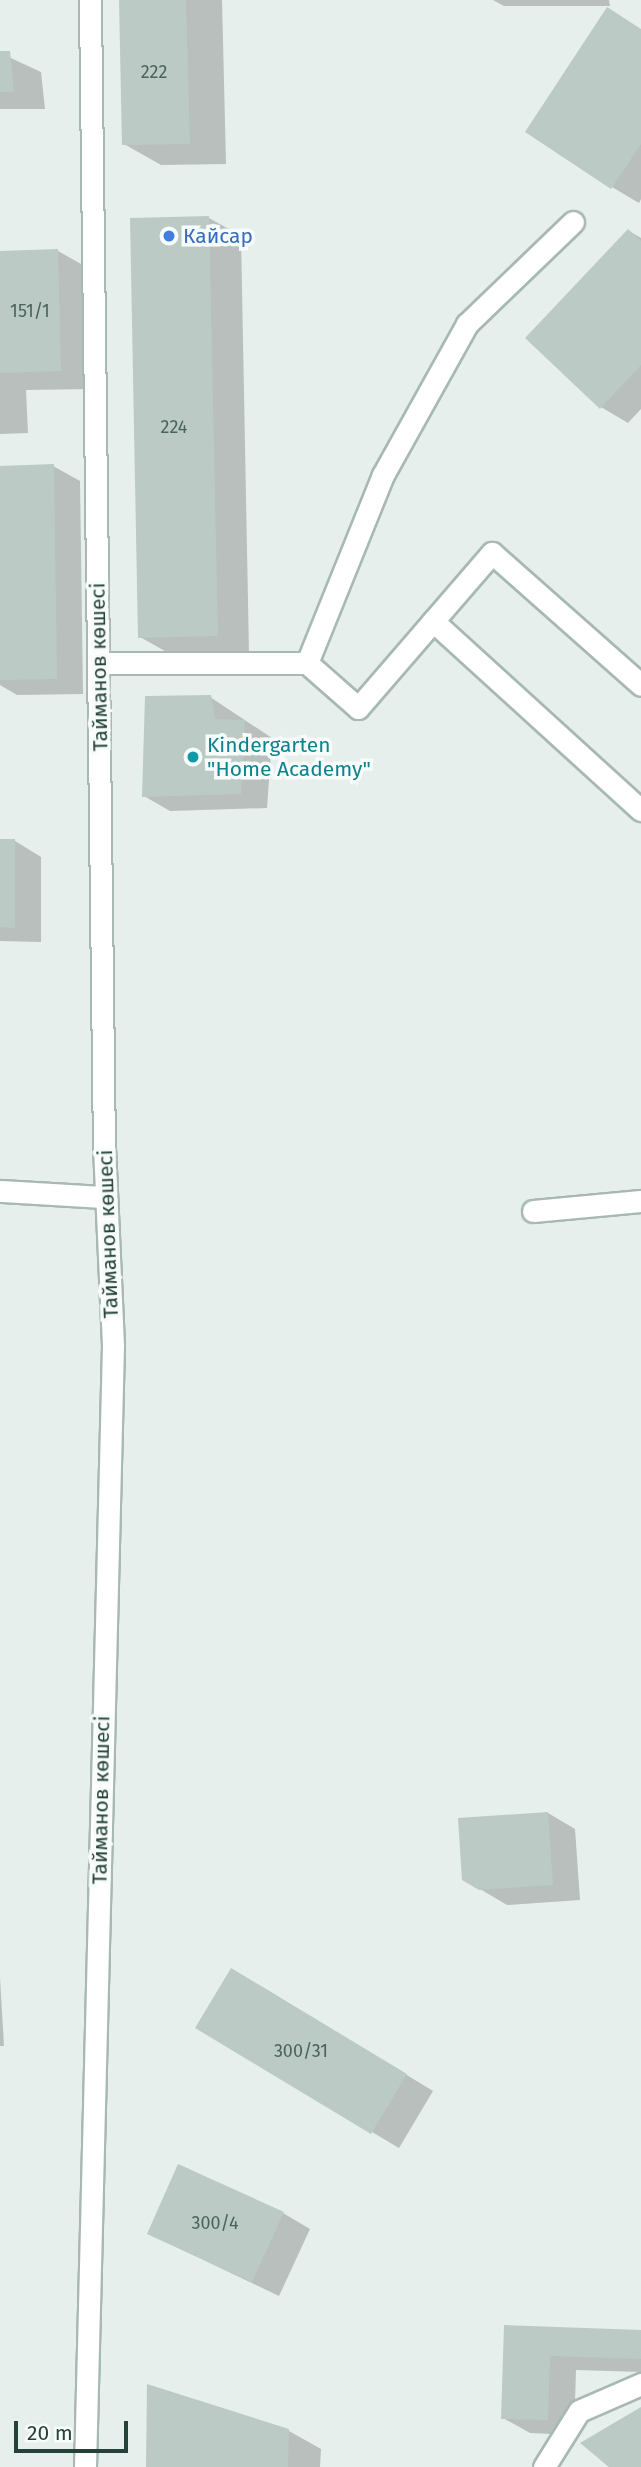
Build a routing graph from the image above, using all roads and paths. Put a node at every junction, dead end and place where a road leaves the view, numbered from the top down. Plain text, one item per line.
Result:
1 (90, 0) edge
2 (573, 222) dead end
3 (433, 621) junction
4 (99, 663) junction
5 (307, 663) junction
6 (641, 685) edge
7 (641, 810) edge
8 (0, 1191) edge
9 (105, 1197) junction
10 (641, 1201) edge
11 (533, 1211) dead end
12 (641, 2384) edge
13 (85, 2467) edge
14 (544, 2467) edge

1 - 4 street, Тайманов көшесі
2 - 5 street
3 - 5 street
3 - 6 street
3 - 7 street
4 - 5 street
4 - 9 street, Тайманов көшесі
8 - 9 street
9 - 13 street, Тайманов көшесі
10 - 11 street
12 - 14 street

